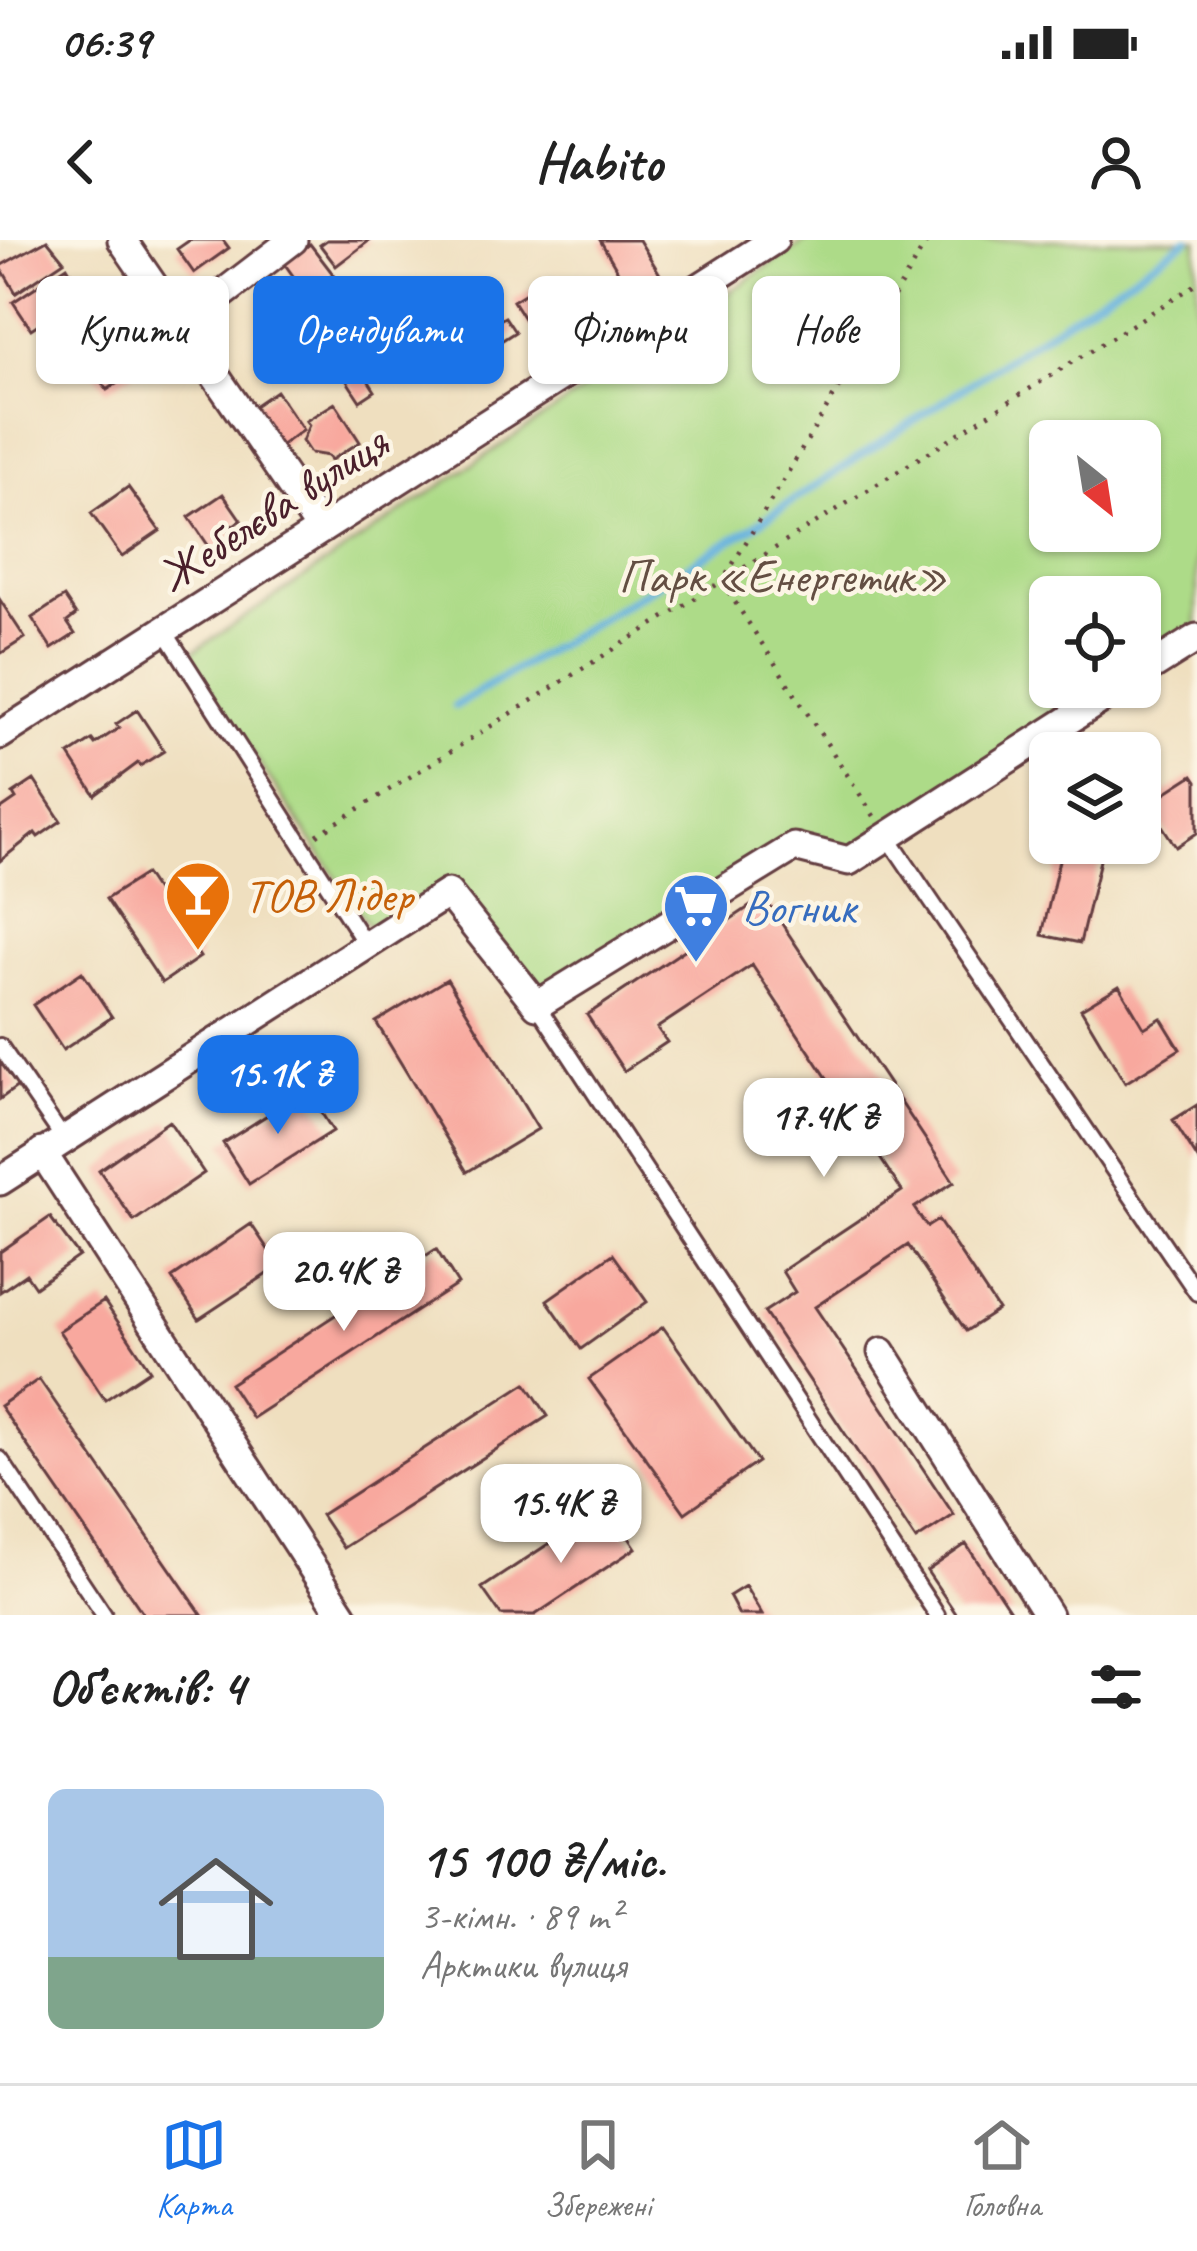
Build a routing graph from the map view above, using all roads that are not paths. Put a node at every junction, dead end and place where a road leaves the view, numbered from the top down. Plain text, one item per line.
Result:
1 (122, 240) edge
2 (293, 240) edge
3 (774, 240) edge
4 (147, 276) edge
5 (229, 289) edge
6 (222, 384) edge
7 (321, 530) junction
8 (164, 630) junction
9 (1197, 638) edge
10 (1161, 661) edge
11 (1087, 708) edge
12 (0, 735) edge
13 (887, 836) junction
14 (366, 945) junction
15 (538, 1005) junction
16 (0, 1046) edge
17 (52, 1145) junction
18 (0, 1181) edge
19 (1197, 1293) edge
20 (882, 1352) dead end
21 (0, 1459) edge
22 (104, 1615) edge
23 (343, 1615) edge
24 (937, 1615) edge
25 (1048, 1615) edge

1 - 4 street
2 - 5 street
3 - 7 street, Жебелєва вулиця
6 - 7 street
7 - 8 street, Жебелєва вулиця
8 - 12 street, Жебелєва вулиця
8 - 14 lane
9 - 10 street
11 - 13 street
13 - 15 street
13 - 19 lane
14 - 15 street
14 - 17 street
15 - 24 lane
16 - 17 lane
17 - 18 street
17 - 23 street
20 - 25 street
21 - 22 lane

